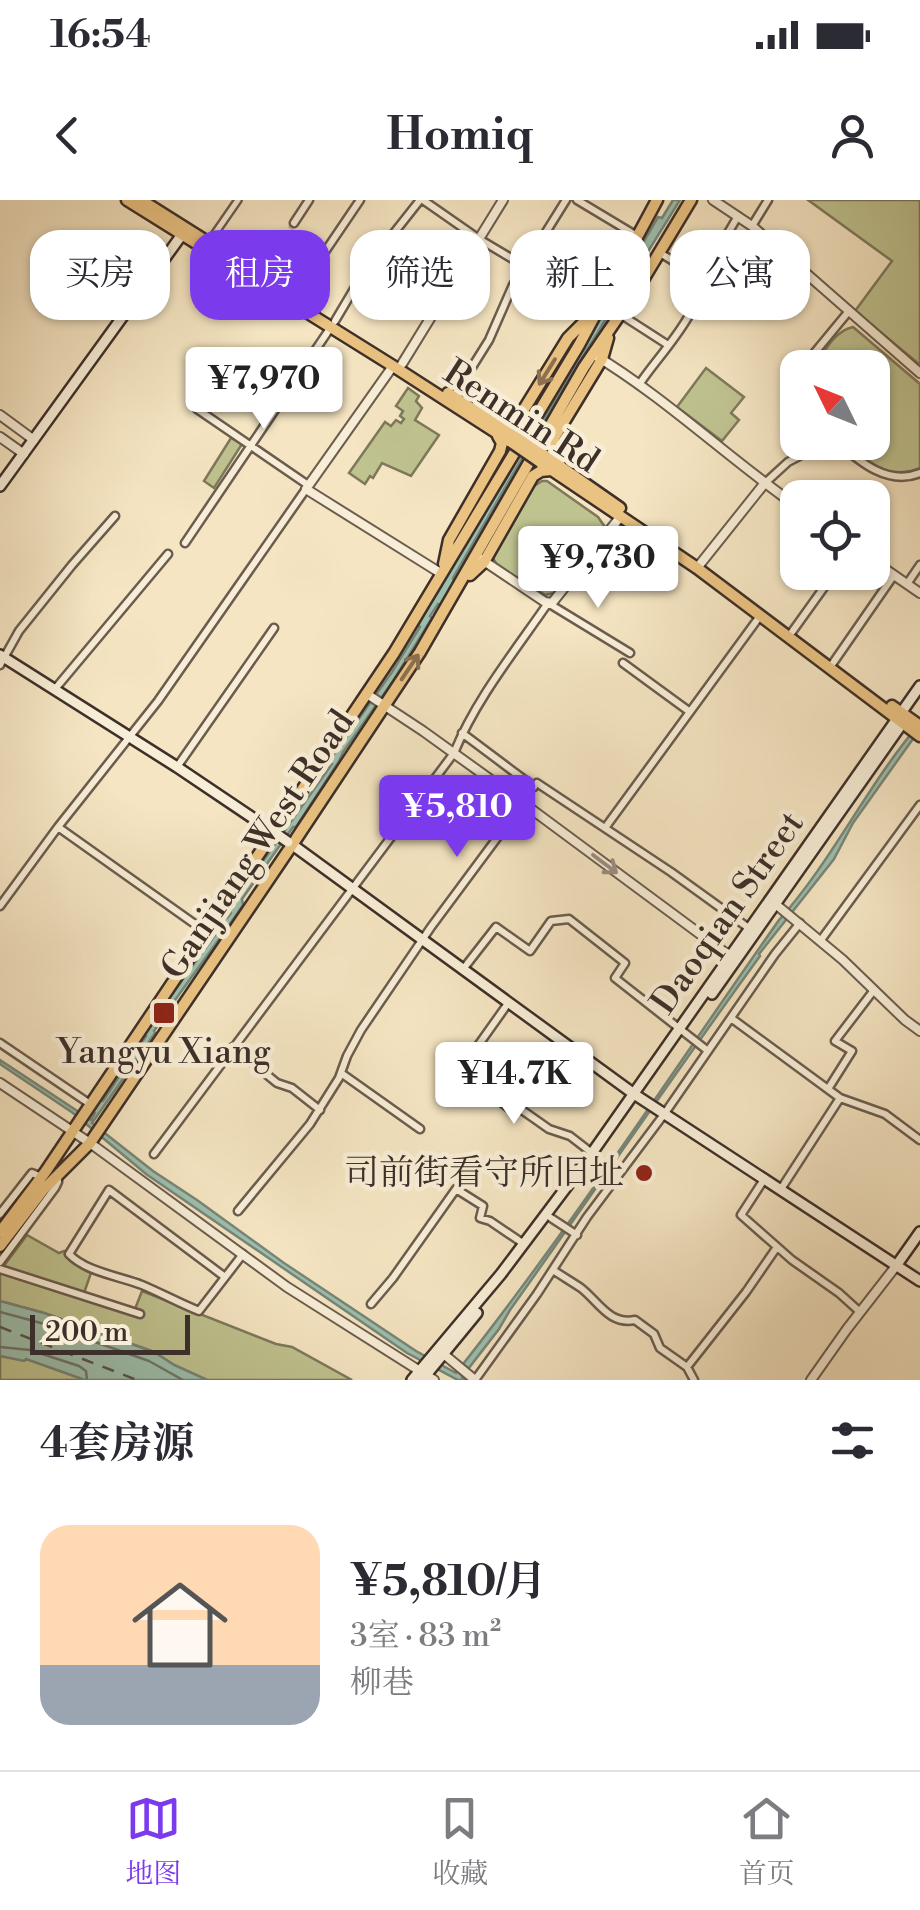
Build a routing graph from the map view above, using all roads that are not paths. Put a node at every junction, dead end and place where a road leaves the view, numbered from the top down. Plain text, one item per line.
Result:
1 (127, 200) edge
2 (141, 200) edge
3 (238, 200) edge
4 (309, 200) edge
5 (360, 200) edge
6 (421, 200) edge
7 (503, 200) edge
8 (566, 200) edge
9 (577, 200) edge
10 (657, 200) edge
11 (691, 200) edge
12 (712, 200) edge
13 (768, 200) edge
14 (738, 216) junction
15 (294, 223) tunnel mouth
16 (752, 226) junction
17 (218, 230) edge
18 (467, 230) edge
19 (484, 230) edge
20 (548, 230) edge
21 (627, 230) edge
22 (640, 230) edge
23 (730, 230) edge
24 (184, 231) junction
25 (190, 234) edge
26 (330, 244) edge
27 (659, 252) junction
28 (670, 259) edge
29 (650, 266) edge
30 (510, 294) edge
31 (849, 311) junction
32 (328, 320) edge
33 (427, 320) edge
34 (586, 320) edge
35 (592, 320) edge
36 (616, 320) edge
37 (629, 320) edge
38 (687, 320) edge
39 (333, 324) junction
40 (668, 345) junction
41 (817, 350) edge
42 (597, 357) junction
43 (398, 365) junction
44 (920, 374) edge
45 (639, 385) junction
46 (453, 397) junction
47 (197, 410) dead end
48 (0, 416) edge
49 (495, 428) junction
50 (0, 437) edge
51 (34, 440) junction
52 (515, 441) junction
53 (250, 445) junction
54 (24, 454) junction
55 (539, 457) junction
56 (792, 460) edge
57 (860, 460) edge
58 (558, 469) junction
59 (920, 473) edge
60 (764, 484) junction
61 (0, 486) edge
62 (307, 487) junction
63 (780, 495) edge
64 (114, 516) dead end
65 (621, 516) junction
66 (185, 543) dead end
67 (454, 543) junction
68 (168, 554) dead end
69 (480, 559) junction
70 (699, 565) junction
71 (920, 565) edge
72 (890, 572) edge
73 (442, 574) junction
74 (894, 575) junction
75 (907, 584) junction
76 (822, 590) edge
77 (920, 593) edge
78 (548, 604) junction
79 (760, 616) junction
80 (274, 628) dead end
81 (792, 632) junction
82 (630, 653) dead end
83 (2, 659) edge
84 (833, 663) junction
85 (623, 664) dead end
86 (920, 686) edge
87 (55, 690) junction
88 (920, 695) edge
89 (376, 700) junction
90 (690, 712) junction
91 (907, 721) edge
92 (462, 733) junction
93 (920, 736) edge
94 (131, 737) junction
95 (454, 754) junction
96 (177, 767) junction
97 (523, 803) junction
98 (920, 805) edge
99 (58, 827) junction
100 (605, 828) junction
101 (276, 833) junction
102 (290, 843) junction
103 (353, 887) junction
104 (773, 902) junction
105 (0, 906) edge
106 (800, 923) junction
107 (750, 929) junction
108 (206, 932) junction
109 (424, 939) junction
110 (821, 940) junction
111 (730, 957) junction
112 (464, 968) junction
113 (874, 990) junction
114 (509, 1002) junction
115 (732, 1018) junction
116 (920, 1032) edge
117 (689, 1035) junction
118 (0, 1043) edge
119 (232, 1047) junction
120 (708, 1051) junction
121 (341, 1073) junction
122 (0, 1082) edge
123 (828, 1090) junction
124 (840, 1098) junction
125 (644, 1100) junction
126 (90, 1104) junction
127 (320, 1110) junction
128 (665, 1113) junction
129 (420, 1129) dead end
130 (72, 1130) junction
131 (96, 1134) junction
132 (920, 1140) edge
133 (592, 1153) junction
134 (154, 1154) dead end
135 (58, 1175) junction
136 (42, 1177) junction
137 (765, 1178) junction
138 (780, 1188) junction
139 (238, 1211) dead end
140 (0, 1214) edge
141 (551, 1218) junction
142 (0, 1232) edge
143 (920, 1232) edge
144 (576, 1235) junction
145 (524, 1244) junction
146 (0, 1246) edge
147 (777, 1247) junction
148 (242, 1254) junction
149 (0, 1265) edge
150 (896, 1266) junction
151 (553, 1270) junction
152 (225, 1277) junction
153 (920, 1281) edge
154 (371, 1304) dead end
155 (860, 1312) junction
156 (140, 1314) dead end
157 (429, 1367) edge
158 (687, 1367) junction
159 (475, 1380) edge
160 (694, 1380) edge
161 (811, 1380) edge

1 - 24 main road, Renmin Rd
2 - 24 main road, Renmin Rd
3 - 17 street
4 - 15 street
5 - 26 street
6 - 18 street
6 - 39 street
7 - 19 street
8 - 20 street
9 - 21 street
10 - 22 main road
11 - 27 main road
12 - 14 street
13 - 16 street
14 - 16 street
14 - 23 street
16 - 31 street
24 - 25 main road, Renmin Rd
24 - 39 main road, Renmin Rd
24 - 51 main road
27 - 28 street
27 - 29 main road
30 - 46 street
31 - 41 street
31 - 44 street
32 - 39 main road, Renmin Rd
33 - 43 street
34 -> 49 main road
35 - 52 main road
36 - 42 main road
37 - 40 street
38 - 40 street
39 - 43 main road, Renmin Rd
39 - 53 street
40 - 45 street
42 - 45 street
42 - 55 main road
42 - 58 main road
43 - 46 main road, Renmin Rd
43 - 49 main road, Renmin Rd
43 - 62 street
45 - 60 street
46 - 49 main road, Renmin Rd
47 - 53 street
48 - 51 street
49 - 52 main road, Renmin Rd
49 - 67 main road
50 - 54 street
51 - 54 main road
52 - 55 main road, Renmin Rd, bridge
52 - 67 main road
53 - 62 street
53 - 66 street
54 - 61 main road
55 - 58 main road, Renmin Rd
55 - 69 main road
56 - 60 street
57 - 59 street
58 - 65 main road, Renmin Rd
58 - 69 main road
58 - 70 main road, Renmin Rd
60 - 63 street
60 - 70 street
62 - 73 street
62 - 94 street
64 - 83 street
65 - 70 main road, Renmin Rd
65 - 78 street
67 - 73 main road
68 - 87 street
69 - 78 street
89 -> 69 main road, Ganjiang West Road
70 - 79 main road, Renmin Rd
70 - 81 main road, Renmin Rd
71 - 75 street
72 - 74 street
73 - 89 main road, Ganjiang West Road
74 - 75 street
74 - 84 street
75 - 77 street
76 - 81 street
78 - 82 street
78 - 92 street
79 - 90 street
79 - 91 main road, Renmin Rd
80 - 96 street
81 - 84 main road, Renmin Rd
83 - 87 main road
84 - 91 main road, Renmin Rd
85 - 90 street
86 - 91 main road
87 - 94 main road
88 - 91 main road
89 - 95 street
89 - 101 main road, Ganjiang West Road
89 - 102 main road, Ganjiang West Road
90 - 100 street
91 - 93 main road, Renmin Rd
91 - 104 main road, Daoqian Street
92 - 95 street
92 - 100 street
94 - 96 main road
94 - 99 street
95 - 97 street
95 - 103 street
96 - 101 main road
97 - 109 street
97 -> 111 street
98 - 110 street
99 - 105 street
99 - 108 street
100 - 107 street
101 - 102 main road, bridge
101 - 108 main road, Ganjiang West Road
102 - 103 main road
102 - 131 main road, Ganjiang West Road
103 - 109 main road
103 - 119 street
104 - 106 street
104 - 107 main road, Daoqian Street
104 - 117 main road, Daoqian Street
106 - 110 street
106 - 115 street
107 - 111 main road, Daoqian Street
108 - 126 main road, Ganjiang West Road
109 - 112 main road
109 - 121 street
110 - 113 street
111 - 117 main road, Daoqian Street
112 - 114 main road
112 - 117 street
113 - 116 street
113 - 123 street
114 - 125 main road
114 - 133 street
115 - 120 street
115 - 123 street
117 - 120 street
117 - 125 main road, Daoqian Street
118 - 126 street
119 - 127 street
119 - 134 street
120 - 128 street
121 - 127 street
121 - 129 street
122 - 130 street
123 - 124 street
124 - 132 street
124 - 138 street
125 - 128 main road
125 - 133 main road, Daoqian Street
125 - 141 main road, Daoqian Street
126 - 130 main road, Ganjiang West Road
127 - 139 street
128 - 137 main road
128 - 144 street
130 - 131 street
130 - 136 main road, Ganjiang West Road
131 - 135 main road, Ganjiang West Road
131 - 148 street
133 - 145 main road, Daoqian Street
135 - 146 main road, Ganjiang West Road
135 - 149 street
136 - 140 street
136 - 142 main road, Ganjiang West Road
137 - 138 main road
137 - 147 street
138 - 150 main road
141 - 144 street
141 - 157 main road, Daoqian Street
143 - 150 main road
144 - 151 street
145 - 154 street
145 - 157 main road, Daoqian Street
147 - 155 street
147 - 158 street
148 - 152 street
148 - 157 street
149 - 156 street
150 - 153 main road
150 - 155 street
151 - 158 street
151 - 159 street
152 - 152 street
155 - 161 street
157 - 159 street
158 - 160 street

